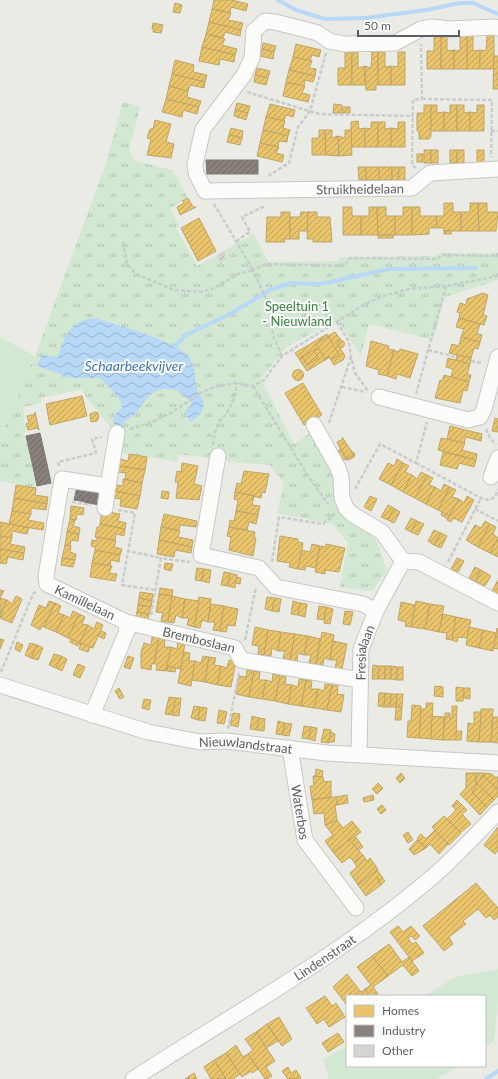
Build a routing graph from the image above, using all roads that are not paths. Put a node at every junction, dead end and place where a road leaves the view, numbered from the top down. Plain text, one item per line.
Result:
1 (498, 28) edge
2 (495, 170) edge
3 (498, 357) edge
4 (379, 397) dead end
5 (314, 425) dead end
6 (117, 433) dead end
7 (218, 456) road end
8 (498, 458) edge
9 (495, 483) edge
10 (108, 486) junction
11 (105, 508) dead end
12 (403, 560) junction
13 (498, 603) edge
14 (376, 611) junction
15 (126, 622) junction
16 (360, 680) junction
17 (0, 685) edge
18 (92, 715) junction
19 (290, 748) junction
20 (359, 754) junction
21 (498, 763) edge
22 (498, 812) edge
23 (356, 908) dead end
24 (133, 1079) edge

1 - 2 street, Struikheidelaan
3 - 4 street
5 - 12 street
6 - 10 street
7 - 14 street
8 - 9 street
10 - 11 street
10 - 15 street, Kamillelaan
12 - 13 street
12 - 14 street, Fresialaan
14 - 16 street, Fresialaan
15 - 16 street, Bremboslaan
15 - 18 street, Kamillelaan
16 - 20 street, Fresialaan
17 - 18 street, Nieuwlandstraat
18 - 19 street, Nieuwlandstraat
19 - 20 street, Nieuwlandstraat
19 - 23 street, Waterbos
20 - 21 street, Nieuwlandstraat
22 - 24 street, Lindenstraat

